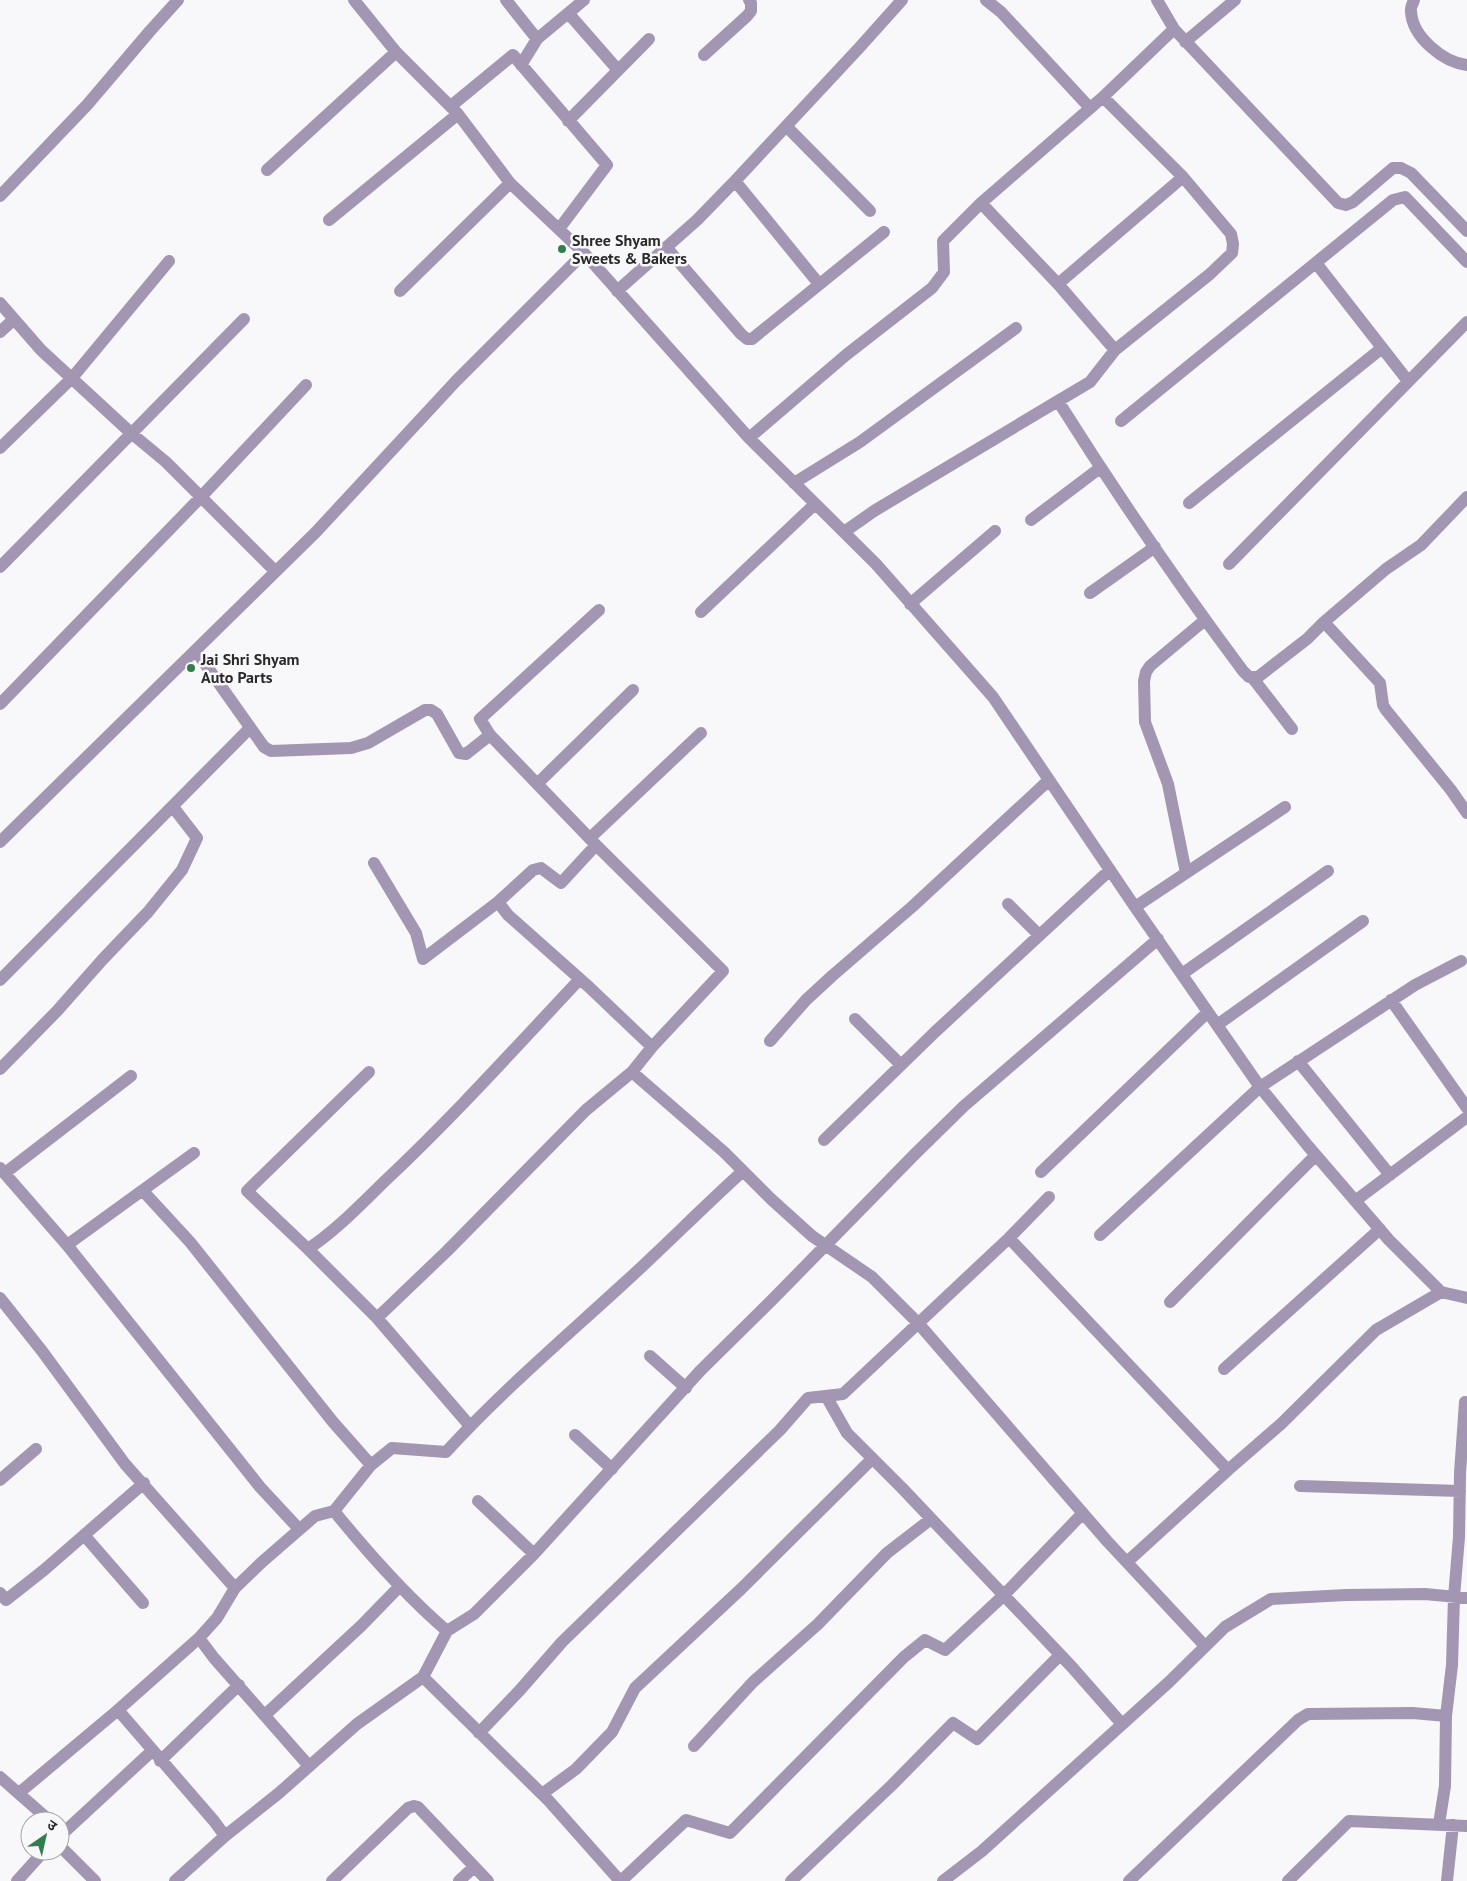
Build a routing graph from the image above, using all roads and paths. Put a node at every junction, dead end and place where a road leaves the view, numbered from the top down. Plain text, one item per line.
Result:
1 (178, 0) edge
2 (354, 0) edge
3 (506, 0) edge
4 (584, 0) edge
5 (748, 0) edge
6 (902, 0) edge
7 (986, 0) edge
8 (1157, 0) edge
9 (1235, 0) edge
10 (1414, 0) edge
11 (569, 14) junction
12 (1174, 29) junction
13 (537, 39) junction
14 (649, 39) dead end
15 (1185, 42) junction
16 (396, 52) junction
17 (704, 55) dead end
18 (521, 65) junction
19 (1467, 65) edge
20 (618, 70) junction
21 (1103, 97) junction
22 (1090, 108) junction
23 (454, 110) junction
24 (568, 121) junction
25 (786, 126) junction
26 (267, 170) dead end
27 (1183, 178) junction
28 (735, 181) junction
29 (510, 183) junction
30 (0, 196) edge
31 (981, 203) junction
32 (870, 211) dead end
33 (329, 220) dead end
34 (560, 229) junction
35 (1467, 231) edge
36 (884, 232) dead end
37 (666, 247) junction
38 (584, 253) junction
39 (170, 261) dead end
40 (1467, 262) edge
41 (1316, 263) junction
42 (819, 284) junction
43 (1058, 284) junction
44 (617, 290) junction
45 (400, 291) dead end
46 (0, 303) edge
47 (244, 319) dead end
48 (13, 320) junction
49 (1467, 322) edge
50 (1016, 328) dead end
51 (0, 332) edge
52 (1382, 348) junction
53 (1115, 350) junction
54 (72, 378) junction
55 (1408, 382) junction
56 (306, 385) dead end
57 (1058, 401) junction
58 (1121, 421) dead end
59 (131, 433) junction
60 (748, 438) junction
61 (0, 448) edge
62 (1100, 468) junction
63 (794, 483) junction
64 (1467, 496) edge
65 (200, 498) junction
66 (1189, 503) dead end
67 (815, 504) junction
68 (1031, 520) dead end
69 (995, 531) dead end
70 (844, 532) junction
71 (1155, 547) junction
72 (1229, 564) dead end
73 (0, 566) edge
74 (275, 571) junction
75 (1090, 592) dead end
76 (910, 604) junction
77 (599, 610) dead end
78 (701, 612) dead end
79 (1205, 620) junction
80 (1324, 622) junction
81 (196, 651) junction
82 (1252, 677) junction
83 (633, 690) dead end
84 (0, 704) edge
85 (250, 728) junction
86 (1292, 729) dead end
87 (701, 733) dead end
88 (490, 735) junction
89 (1049, 780) junction
90 (538, 783) junction
91 (173, 806) junction
92 (1285, 807) dead end
93 (1467, 813) edge
94 (593, 841) junction
95 (0, 842) edge
96 (374, 863) dead end
97 (1110, 870) junction
98 (1328, 872) dead end
99 (1186, 873) junction
100 (498, 902) junction
101 (1008, 904) dead end
102 (1135, 907) junction
103 (1363, 921) dead end
104 (1039, 935) junction
105 (1158, 940) junction
106 (1461, 961) dead end
107 (1182, 974) junction
108 (0, 980) edge
109 (579, 980) junction
110 (1391, 1000) junction
111 (1208, 1012) junction
112 (855, 1019) dead end
113 (1217, 1025) junction
114 (770, 1041) dead end
115 (652, 1047) junction
116 (1298, 1061) junction
117 (901, 1065) junction
118 (0, 1069) edge
119 (369, 1072) dead end
120 (632, 1072) junction
121 (131, 1076) dead end
122 (1260, 1086) junction
123 (1467, 1108) edge
124 (1467, 1117) edge
125 (824, 1140) dead end
126 (194, 1153) dead end
127 (1316, 1155) junction
128 (2, 1171) edge
129 (743, 1171) junction
130 (1041, 1172) dead end
131 (1390, 1175) junction
132 (143, 1191) junction
133 (1049, 1197) dead end
134 (1355, 1201) junction
135 (1380, 1229) junction
136 (1100, 1236) dead end
137 (1009, 1238) junction
138 (66, 1245) junction
139 (825, 1245) junction
140 (308, 1249) junction
141 (1441, 1292) junction
142 (1467, 1298) edge
143 (1170, 1302) dead end
144 (1, 1303) edge
145 (377, 1318) junction
146 (918, 1323) junction
147 (650, 1356) dead end
148 (1224, 1369) dead end
149 (686, 1388) junction
150 (826, 1396) junction
151 (1465, 1402) dead end
152 (470, 1426) junction
153 (575, 1435) dead end
154 (36, 1449) dead end
155 (872, 1459) junction
156 (371, 1465) junction
157 (612, 1469) junction
158 (1228, 1470) junction
159 (0, 1480) edge
160 (144, 1483) junction
161 (1300, 1486) dead end
162 (1460, 1492) junction
163 (478, 1501) dead end
164 (334, 1511) junction
165 (1083, 1513) junction
166 (931, 1519) junction
167 (299, 1529) junction
168 (84, 1536) junction
169 (534, 1554) junction
170 (1127, 1562) junction
171 (400, 1586) junction
172 (235, 1588) junction
173 (0, 1593) edge
174 (1003, 1596) junction
175 (1454, 1597) junction
176 (1467, 1598) edge
177 (143, 1602) dead end
178 (448, 1632) junction
179 (199, 1638) junction
180 (1206, 1646) junction
181 (1060, 1655) junction
182 (423, 1676) junction
183 (239, 1685) junction
184 (118, 1710) junction
185 (265, 1715) junction
186 (1446, 1716) junction
187 (1122, 1724) junction
188 (479, 1733) junction
189 (694, 1746) dead end
190 (156, 1756) junction
191 (309, 1766) junction
192 (0, 1776) edge
193 (19, 1793) junction
194 (542, 1794) junction
195 (39, 1811) edge
196 (1439, 1824) junction
197 (1453, 1825) junction
198 (70, 1826) edge
199 (1467, 1826) edge
200 (225, 1836) junction
201 (70, 1856) edge
202 (35, 1861) edge
203 (474, 1867) junction
204 (17, 1881) edge
205 (95, 1881) edge
206 (175, 1881) edge
207 (332, 1881) edge
208 (459, 1881) edge
209 (488, 1881) edge
210 (621, 1881) edge
211 (791, 1881) edge
212 (943, 1881) edge
213 (1128, 1881) edge
214 (1288, 1881) edge
215 (1447, 1881) edge

1 - 30 street
2 - 16 street
3 - 13 street
4 - 11 street
5 - 17 street
6 - 25 street
7 - 22 street
8 - 12 street
9 - 15 street
10 - 19 street
11 - 13 street
11 - 20 street
12 - 15 street
12 - 21 street
13 - 18 street
14 - 20 street
15 - 35 street
16 - 23 street
16 - 26 street
18 - 23 street
18 - 24 street
20 - 24 street
21 - 22 street
21 - 27 street
22 - 31 street
23 - 29 street
23 - 33 street
24 - 34 street
25 - 28 street
25 - 32 street
27 - 43 street
27 - 53 street
28 - 37 street
28 - 42 street
29 - 34 street
29 - 45 street
31 - 43 street
31 - 60 street
34 - 38 street
36 - 42 street
37 - 42 street
37 - 44 street
38 - 44 street
38 - 74 street
39 - 54 street
40 - 41 street
41 - 52 street
41 - 58 street
43 - 53 street
44 - 60 street
46 - 48 street
47 - 59 street
48 - 51 street
48 - 54 street
49 - 55 street
50 - 63 street
52 - 55 street
52 - 66 street
53 - 57 street
54 - 59 street
54 - 61 street
55 - 72 street
56 - 65 street
57 - 62 street
57 - 70 street
59 - 65 street
59 - 73 street
60 - 63 street
62 - 68 street
62 - 71 street
63 - 67 street
64 - 80 street
65 - 74 street
65 - 84 street
67 - 70 street
67 - 78 street
69 - 76 street
70 - 76 street
71 - 75 street
71 - 79 street
74 - 81 street
76 - 89 street
77 - 88 street
79 - 82 street
79 - 99 street
80 - 82 street
80 - 93 street
81 - 85 street
81 - 95 street
82 - 86 street
83 - 90 street
85 - 88 street
85 - 91 street
87 - 94 street
88 - 90 street
89 - 97 street
89 - 114 street
90 - 94 street
91 - 108 street
91 - 118 street
92 - 99 street
94 - 100 street
94 - 115 street
96 - 100 street
97 - 102 street
97 - 104 street
98 - 107 street
99 - 102 street
100 - 109 street
101 - 104 street
102 - 105 street
103 - 113 street
104 - 117 street
105 - 107 street
105 - 139 street
106 - 110 street
107 - 111 street
109 - 115 street
109 - 140 street
110 - 116 street
110 - 123 street
111 - 113 street
111 - 130 street
112 - 117 street
113 - 122 street
115 - 120 street
116 - 122 street
116 - 131 street
117 - 125 street
119 - 140 street
120 - 129 street
120 - 145 street
121 - 128 street
122 - 127 street
122 - 136 street
124 - 131 street
126 - 132 street
127 - 134 street
127 - 143 street
128 - 138 street
129 - 139 street
129 - 152 street
131 - 134 street
132 - 138 street
132 - 156 street
133 - 137 street
134 - 135 street
135 - 141 street
135 - 148 street
137 - 146 street
137 - 158 street
138 - 167 street
139 - 146 street
139 - 149 street
140 - 145 street
141 - 142 street
141 - 158 street
144 - 160 street
145 - 152 street
146 - 150 street
146 - 165 street
147 - 149 street
149 - 157 street
150 - 155 street
150 - 188 street
151 - 162 street
152 - 156 street
153 - 157 street
154 - 159 street
155 - 166 street
155 - 194 street
156 - 164 street
157 - 169 street
158 - 170 street
160 - 168 street
160 - 172 street
161 - 162 street
162 - 175 street
163 - 169 street
164 - 167 street
164 - 171 street
165 - 170 street
165 - 174 street
166 - 174 street
166 - 189 street
167 - 172 street
168 - 173 street
168 - 177 street
169 - 178 street
170 - 180 street
171 - 178 street
171 - 185 street
172 - 179 street
174 - 181 street
174 - 210 street
175 - 176 street
175 - 180 street
175 - 186 street
178 - 182 street
179 - 183 street
179 - 184 street
180 - 187 street
181 - 187 street
181 - 211 street
182 - 188 street
182 - 191 street
183 - 185 street
183 - 190 street
184 - 190 street
184 - 193 street
185 - 191 street
186 - 196 street
186 - 213 street
187 - 212 street
188 - 194 street
190 - 198 street
190 - 200 street
191 - 200 street
192 - 193 street
193 - 195 street
194 - 210 street
196 - 197 street
196 - 214 street
197 - 199 street
197 - 215 street
200 - 206 street
201 - 205 street
202 - 204 street
203 - 207 street
203 - 208 street
203 - 209 street

